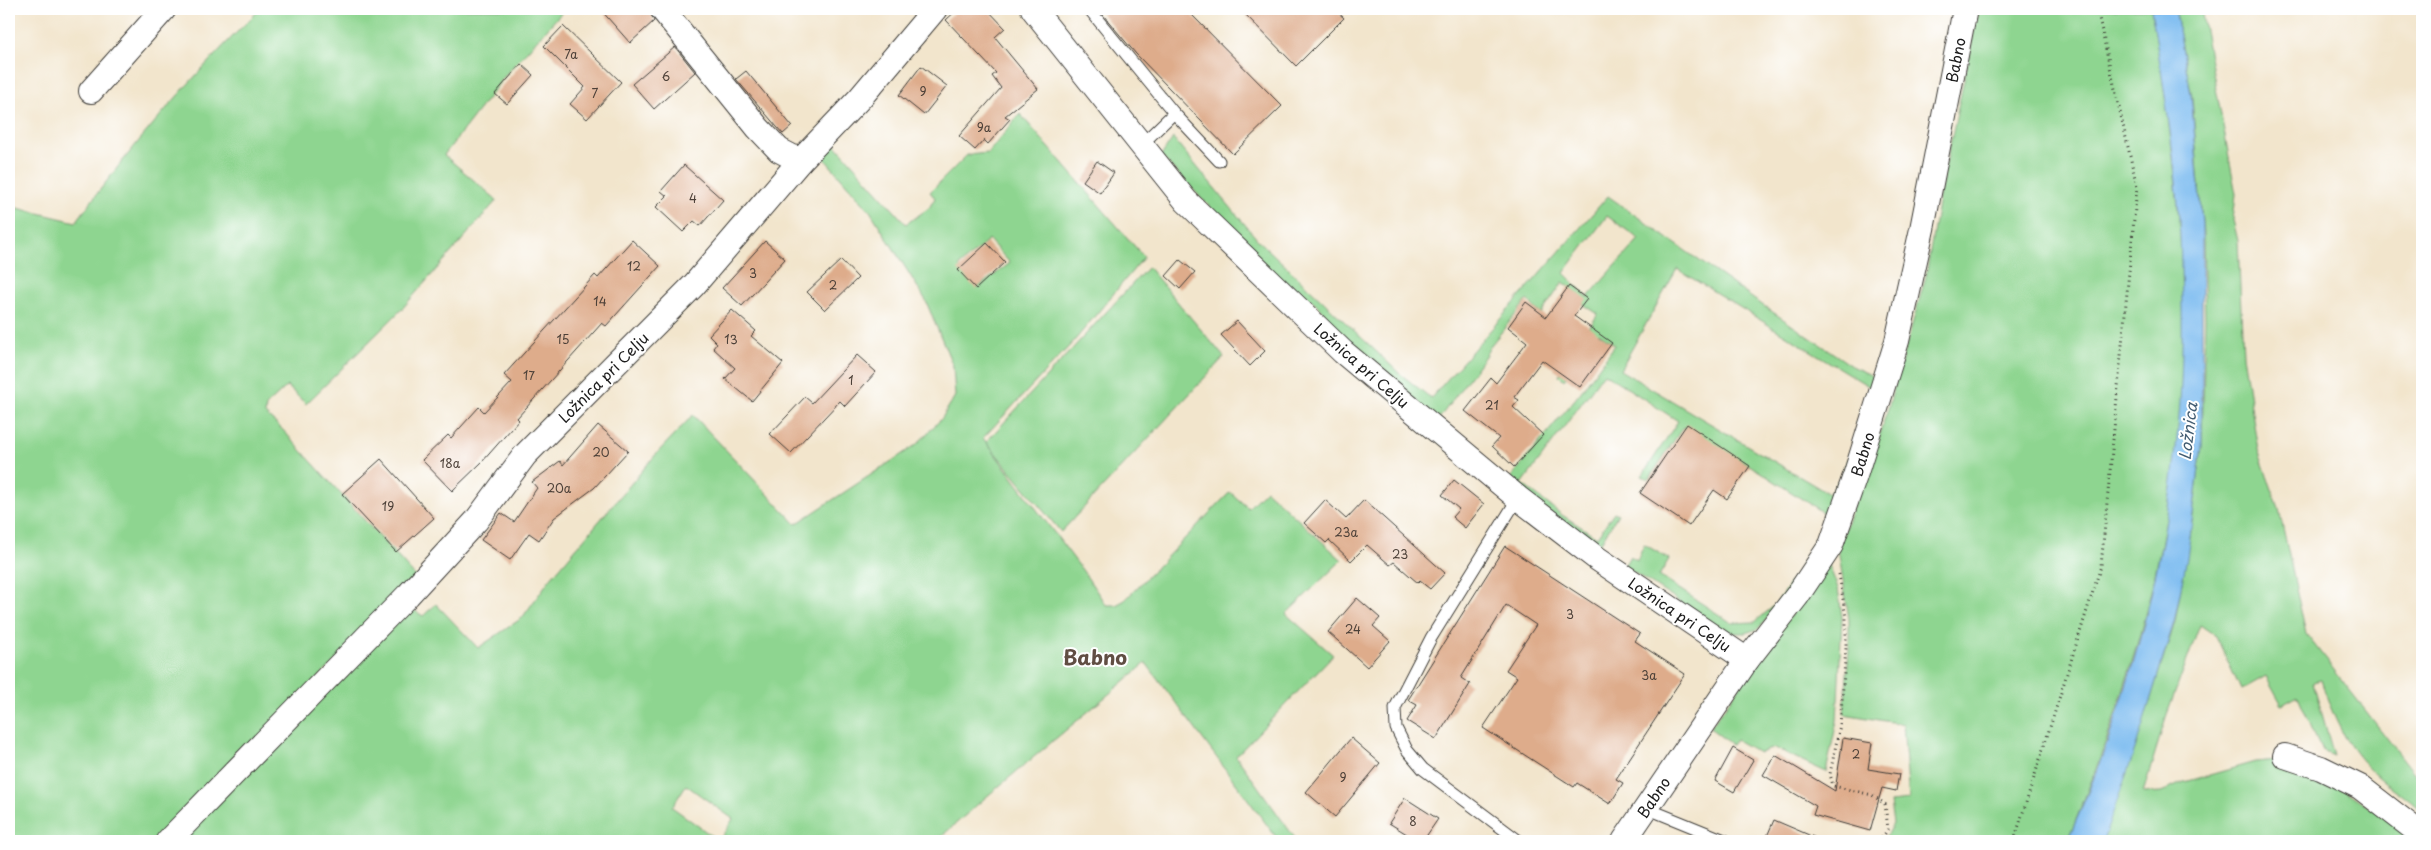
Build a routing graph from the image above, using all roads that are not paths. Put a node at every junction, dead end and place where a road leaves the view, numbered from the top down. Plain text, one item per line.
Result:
1 (164, 9) edge
2 (662, 9) edge
3 (935, 9) edge
4 (1033, 9) edge
5 (1089, 9) edge
6 (1965, 9) edge
7 (91, 91) dead end
8 (1174, 113) junction
9 (1141, 145) junction
10 (800, 161) junction
11 (1220, 161) dead end
12 (1518, 498) junction
13 (1747, 660) junction
14 (2285, 756) dead end
15 (1646, 808) junction
16 (2422, 835) edge
17 (168, 841) edge
18 (1519, 841) edge
19 (1624, 841) edge
20 (1727, 841) edge

1 - 7 street
2 - 10 street
3 - 10 street, Ložnica pri Celju
4 - 9 street, Ložnica pri Celju
5 - 8 lane
6 - 13 street, Babno
8 - 9 lane
8 - 11 lane
9 - 12 street, Ložnica pri Celju
10 - 17 street, Ložnica pri Celju
12 - 13 street, Ložnica pri Celju
12 - 18 lane
13 - 15 street, Babno
14 - 16 street
15 - 19 street, Babno
15 - 20 lane

